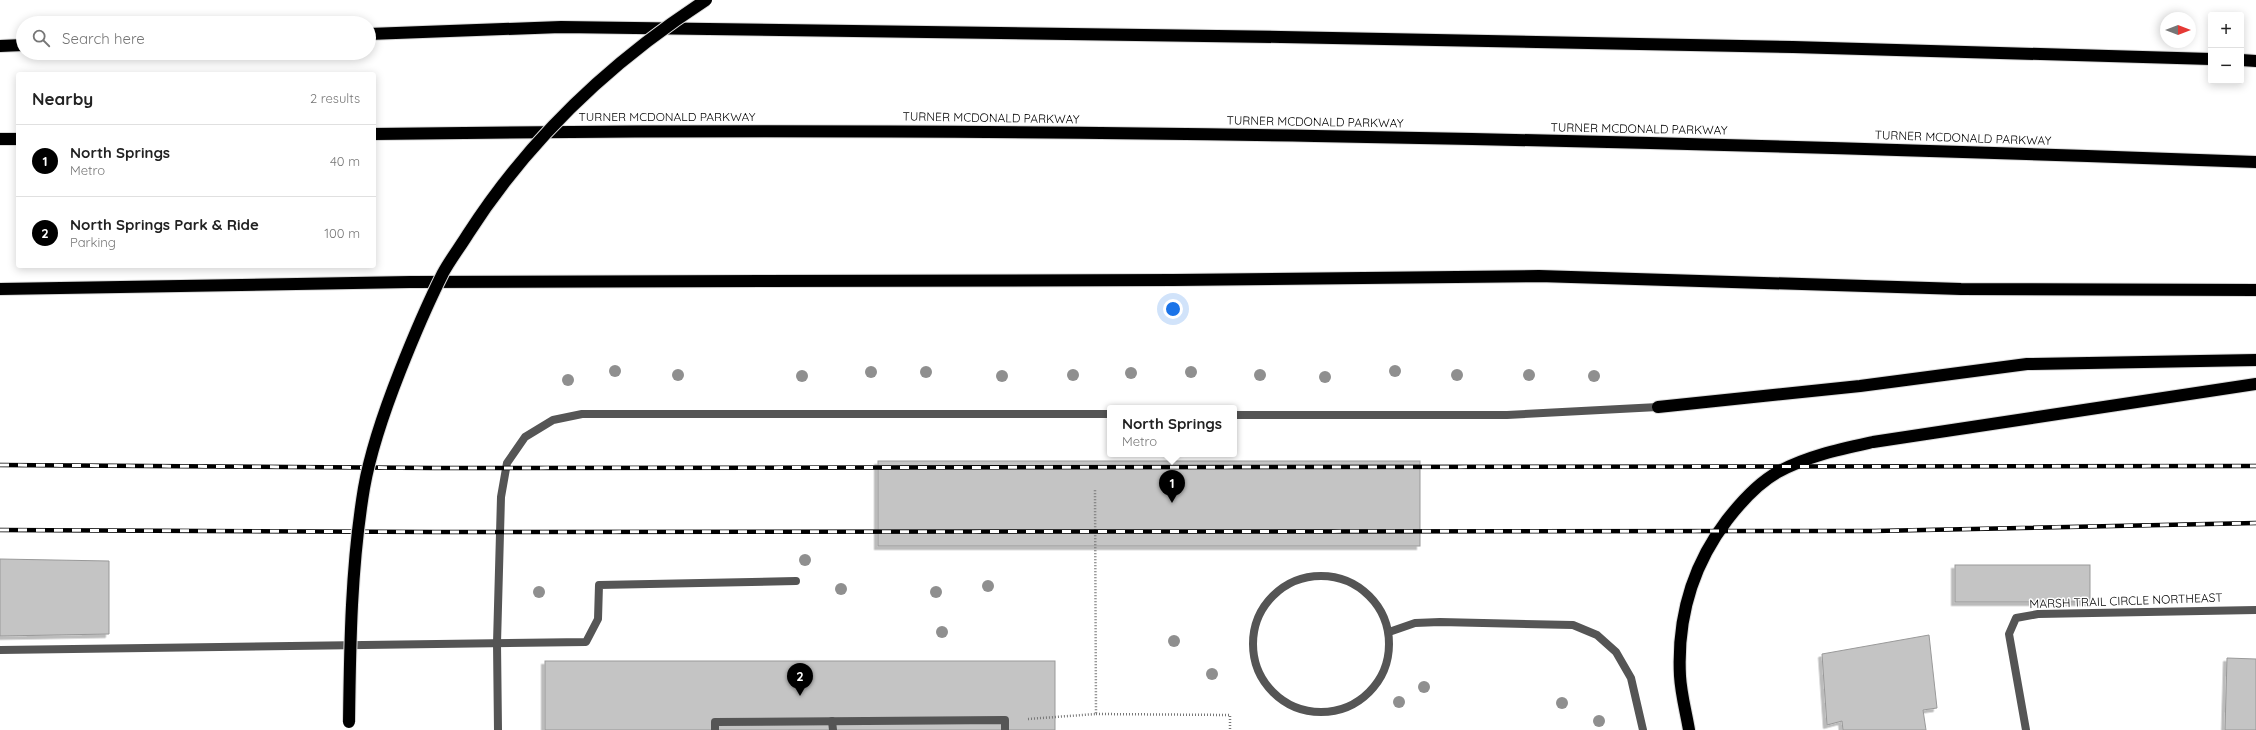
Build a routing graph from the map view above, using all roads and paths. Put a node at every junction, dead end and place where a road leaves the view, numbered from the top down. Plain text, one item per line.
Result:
1 (706, 0) edge
2 (376, 34) edge
3 (16, 45) edge
4 (0, 46) edge
5 (2208, 59) edge
6 (2244, 60) edge
7 (2256, 61) edge
8 (376, 134) edge
9 (16, 139) edge
10 (0, 140) edge
11 (2256, 162) edge
12 (0, 290) edge
13 (2256, 290) edge
14 (2256, 360) edge
15 (2256, 384) edge
16 (1658, 407) joint
17 (1107, 414) edge
18 (1237, 414) edge
19 (1095, 490) dead end
20 (796, 581) dead end
21 (2256, 610) edge
22 (1389, 632) junction
23 (497, 643) junction
24 (0, 650) edge
25 (1096, 714) junction
26 (1005, 720) junction
27 (832, 721) junction
28 (349, 726) edge
29 (498, 730) edge
30 (715, 730) edge
31 (832, 730) edge
32 (1005, 730) edge
33 (1230, 730) edge
34 (1643, 730) edge
35 (1689, 730) edge
36 (2026, 730) edge

1 - 28 highway, bridge
2 - 5 highway
3 - 4 highway
6 - 7 highway
8 - 11 highway, TURNER MCDONALD PARKWAY
9 - 10 highway
12 - 13 highway
14 - 16 highway
15 - 35 highway
16 - 18 street
17 - 23 street
19 - 25 path
20 - 23 street
21 - 36 street, MARSH TRAIL CIRCLE NORTHEAST
22 - 22 street
22 - 34 street
23 - 24 street
23 - 29 street
25 - 26 path
25 - 33 path
26 - 27 street
26 - 32 street
27 - 30 street
27 - 31 street

